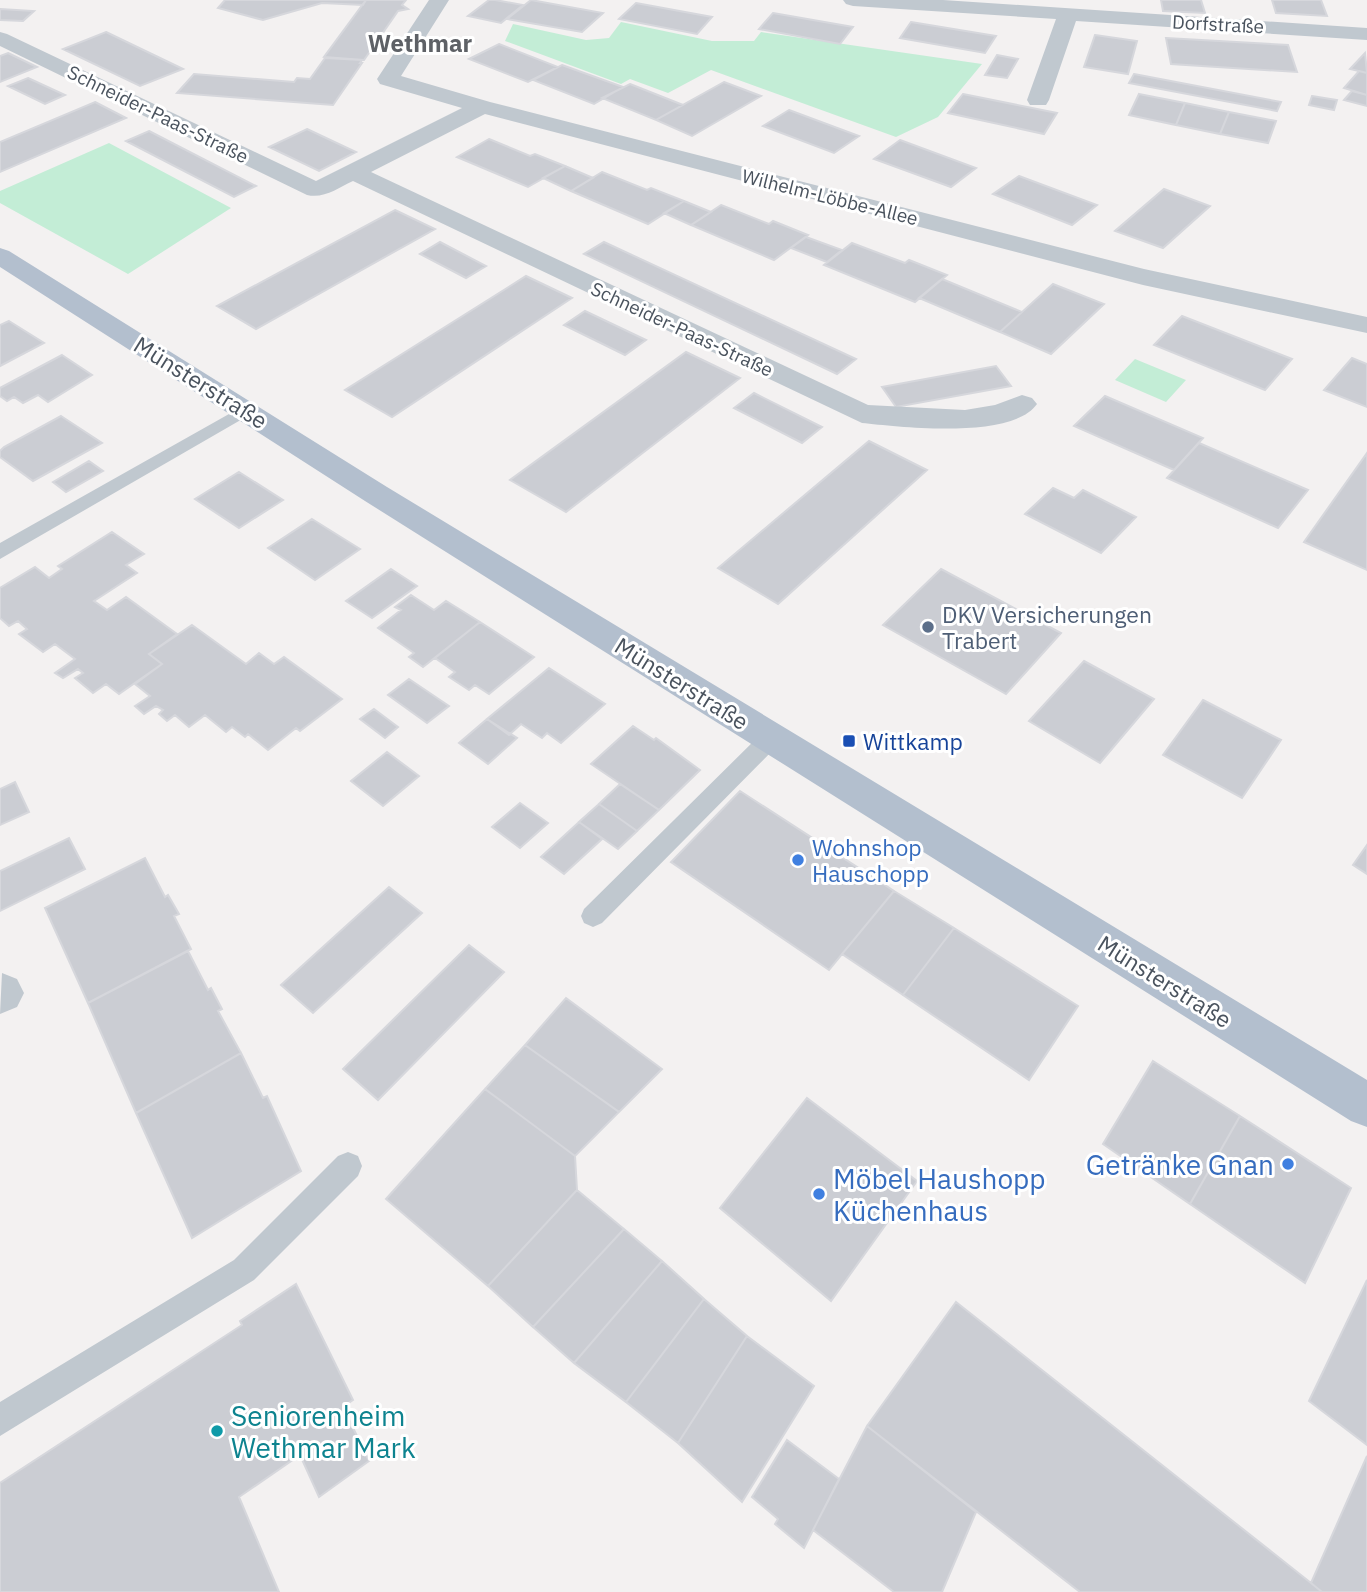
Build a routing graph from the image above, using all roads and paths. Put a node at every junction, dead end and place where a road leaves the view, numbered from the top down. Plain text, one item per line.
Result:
1 (439, 0) edge
2 (853, 0) edge
3 (1068, 15) junction
4 (1367, 34) edge
5 (0, 38) edge
6 (1038, 100) dead end
7 (482, 107) junction
8 (355, 173) junction
9 (0, 256) edge
10 (1367, 325) edge
11 (1022, 404) dead end
12 (245, 410) junction
13 (0, 552) edge
14 (771, 738) junction
15 (593, 916) dead end
16 (1367, 1105) edge
17 (348, 1166) dead end
18 (0, 1420) edge

1 - 7 street, Wilhelm-Löbbe-Allee
2 - 3 street, Dorfstraße
3 - 4 street, Dorfstraße
3 - 6 street
5 - 8 street, Schneider-Paas-Straße
7 - 8 street, Schneider-Paas-Straße
7 - 10 street, Wilhelm-Löbbe-Allee
8 - 11 street, Schneider-Paas-Straße
9 - 12 main road, Münsterstraße
12 - 13 lane
12 - 14 main road, Münsterstraße
14 - 15 lane
14 - 16 main road, Münsterstraße
17 - 18 lane

